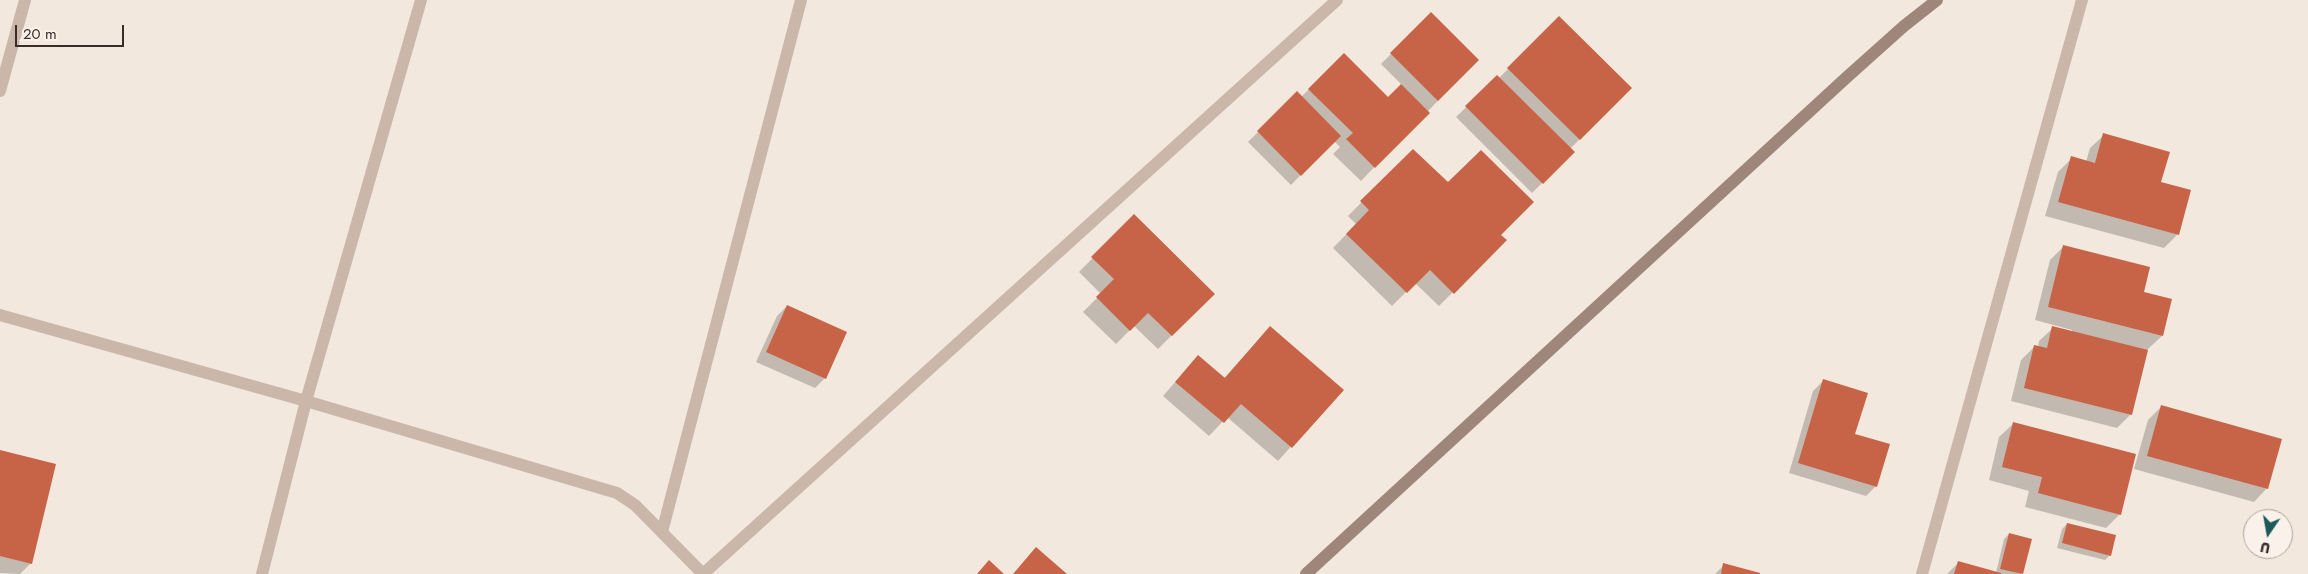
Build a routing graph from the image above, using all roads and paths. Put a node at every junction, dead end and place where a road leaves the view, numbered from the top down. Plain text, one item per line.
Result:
1 (25, 0) edge
2 (422, 0) edge
3 (801, 0) edge
4 (1337, 0) edge
5 (1937, 0) edge
6 (2082, 0) edge
7 (0, 91) edge
8 (0, 315) edge
9 (306, 402) junction
10 (662, 532) junction
11 (262, 574) edge
12 (703, 574) edge
13 (1306, 574) edge
14 (1922, 574) edge

1 - 7 street
2 - 9 street
3 - 10 street
4 - 12 street
5 - 13 street
6 - 14 street
8 - 9 street
9 - 10 street
9 - 11 street
10 - 12 street

